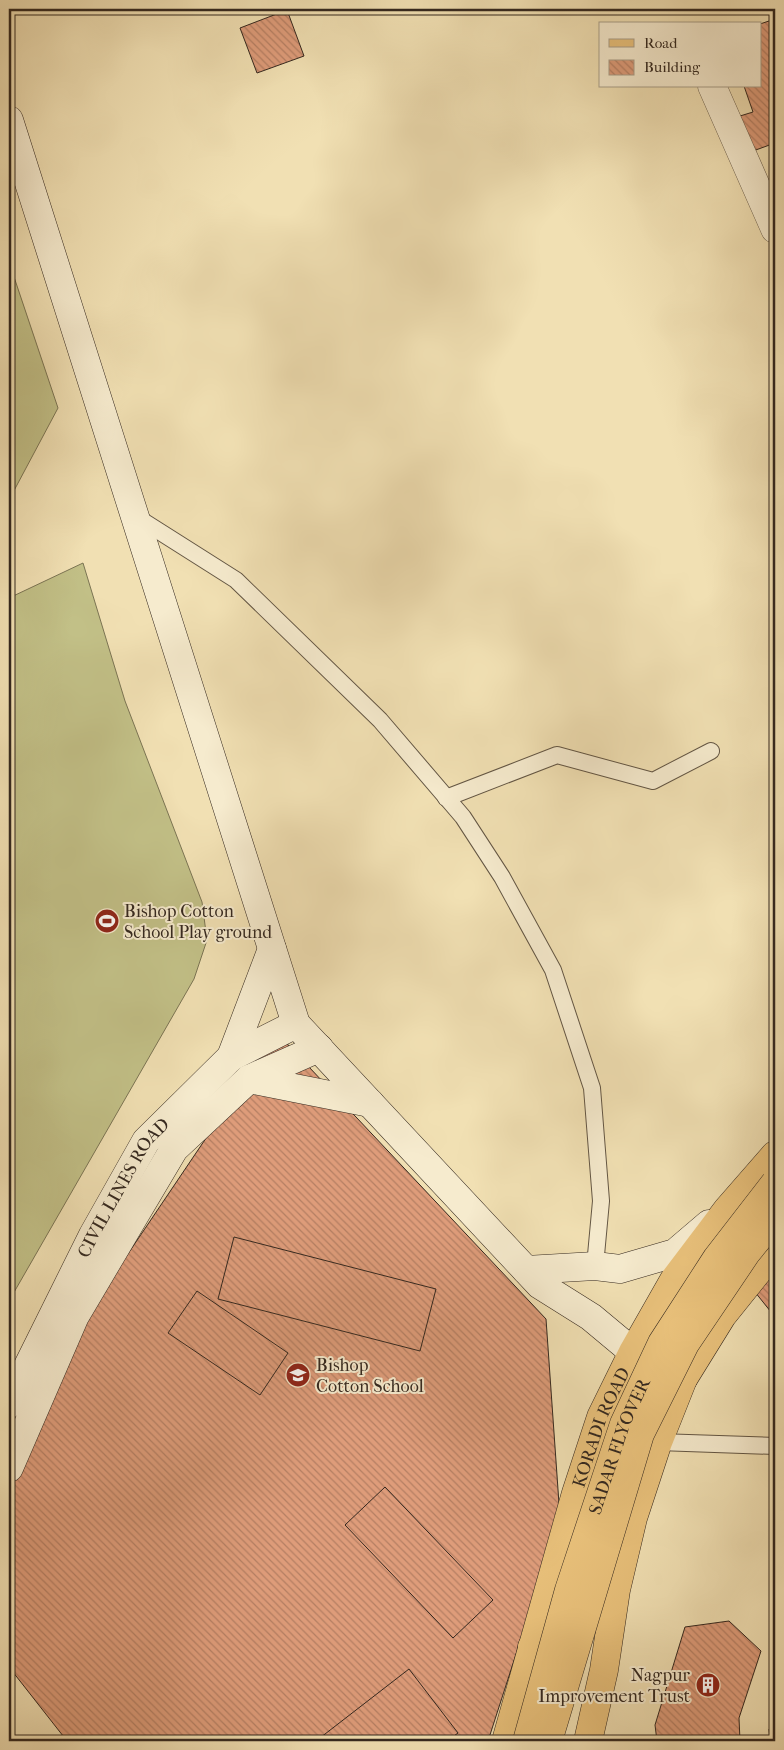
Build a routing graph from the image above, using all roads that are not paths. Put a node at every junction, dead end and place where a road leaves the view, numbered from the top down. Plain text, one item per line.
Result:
1 (713, 88) edge
2 (9, 120) edge
3 (775, 229) edge
4 (135, 516) junction
5 (711, 751) dead end
6 (446, 798) junction
7 (272, 949) junction
8 (296, 1024) junction
9 (319, 1048) junction
10 (231, 1057) junction
11 (249, 1078) junction
12 (370, 1103) junction
13 (775, 1155) edge
14 (775, 1183) edge
15 (727, 1210) junction
16 (775, 1218) edge
17 (775, 1250) edge
18 (595, 1266) junction
19 (526, 1270) junction
20 (633, 1352) junction
21 (683, 1379) junction
22 (9, 1404) edge
23 (658, 1442) junction
24 (775, 1446) edge
25 (9, 1468) edge
26 (532, 1647) junction
27 (506, 1741) edge
28 (527, 1741) edge
29 (550, 1741) edge
30 (588, 1741) edge

1 - 3 main road
2 - 4 main road
4 - 6 lane
4 - 7 main road
5 - 6 lane
6 - 18 lane
7 - 8 main road
7 - 10 main road
8 - 9 main road
8 - 10 main road, CIVIL LINES ROAD
9 - 11 main road
9 - 12 main road
10 - 22 main road, CIVIL LINES ROAD
11 - 12 main road
11 - 25 main road
12 - 19 main road
13 - 15 main road, KORADI ROAD
14 - 28 main road, SADAR FLYOVER, bridge
15 - 18 main road
15 - 20 main road, KORADI ROAD
16 - 29 main road, SADAR FLYOVER, bridge
17 - 21 main road
18 - 19 main road
19 - 20 main road
20 - 21 main road
20 - 26 main road, KORADI ROAD
21 - 23 main road
23 - 24 lane
23 - 30 main road
26 - 27 main road, KORADI ROAD
26 - 29 main road

